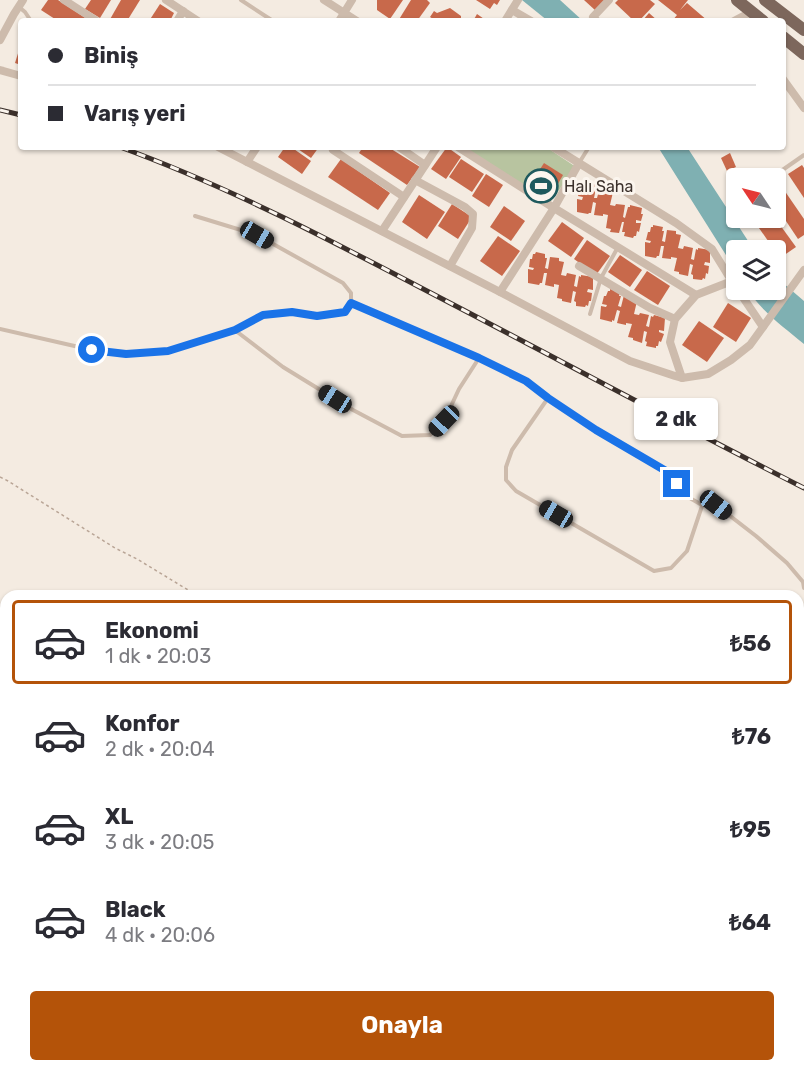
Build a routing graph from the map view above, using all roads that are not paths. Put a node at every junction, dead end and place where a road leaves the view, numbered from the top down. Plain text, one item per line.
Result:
1 (64, 0) edge
2 (166, 0) edge
3 (241, 0) edge
4 (324, 0) edge
5 (352, 0) edge
6 (609, 0) edge
7 (737, 0) edge
8 (772, 1) edge
9 (21, 4) edge
10 (515, 4) edge
11 (183, 11) junction
12 (344, 12) junction
13 (751, 12) junction
14 (29, 18) edge
15 (92, 18) edge
16 (179, 18) edge
17 (194, 18) edge
18 (268, 18) edge
19 (341, 18) edge
20 (353, 18) edge
21 (507, 18) edge
22 (528, 18) edge
23 (594, 18) edge
24 (740, 18) edge
25 (759, 18) edge
26 (804, 30) edge
27 (786, 39) edge
28 (0, 40) edge
29 (804, 54) edge
30 (0, 70) edge
31 (18, 75) edge
32 (786, 83) edge
33 (804, 108) edge
34 (224, 150) edge
35 (255, 150) edge
36 (333, 150) dead end
37 (403, 150) edge
38 (435, 150) edge
39 (463, 150) edge
40 (558, 150) edge
41 (587, 150) edge
42 (804, 155) edge
43 (247, 162) junction
44 (579, 164) junction
45 (425, 165) junction
46 (785, 168) edge
47 (416, 180) junction
48 (404, 197) junction
49 (554, 208) junction
50 (195, 216) dead end
51 (382, 231) junction
52 (618, 247) junction
53 (450, 266) junction
54 (579, 266) dead end
55 (804, 270) edge
56 (726, 272) edge
57 (601, 278) junction
58 (726, 288) edge
59 (500, 292) junction
60 (696, 296) junction
61 (745, 300) edge
62 (351, 303) junction
63 (590, 314) dead end
64 (675, 319) junction
65 (764, 327) junction
66 (0, 329) edge
67 (235, 330) junction
68 (479, 358) junction
69 (682, 378) junction
70 (548, 398) junction
71 (702, 505) junction
72 (804, 588) edge

1 - 15 street
2 - 11 street
3 - 18 lane
4 - 12 street
5 - 12 street
6 - 23 street
7 - 13 main road
8 - 26 main road
9 - 14 lane
9 - 28 street
10 - 21 street
10 - 22 street
11 - 16 street
11 - 17 street
12 - 19 street
12 - 20 street
13 - 24 street
13 - 25 main road
27 - 29 main road
30 - 31 street
32 - 33 street
34 - 43 street
35 - 43 street
36 - 48 street
37 - 45 street
38 - 45 street
39 - 49 street
40 - 44 street
41 - 44 lane
42 - 46 lane
43 - 51 street
44 - 49 street
44 - 56 street
45 - 47 street
47 - 48 street
47 - 53 street
48 - 51 street
49 - 52 street
49 - 59 street
50 - 62 lane
51 - 53 street
52 - 57 lane
52 - 60 street
53 - 59 street
54 - 57 street
55 - 65 street
57 - 63 lane
57 - 64 street
58 - 60 street
59 - 69 street
60 - 64 street
61 - 65 street
62 - 67 lane
62 - 68 lane
64 - 69 street
65 - 69 street
66 - 67 lane
67 - 68 lane
68 - 70 lane
70 - 71 lane
70 - 71 lane
71 - 72 lane

